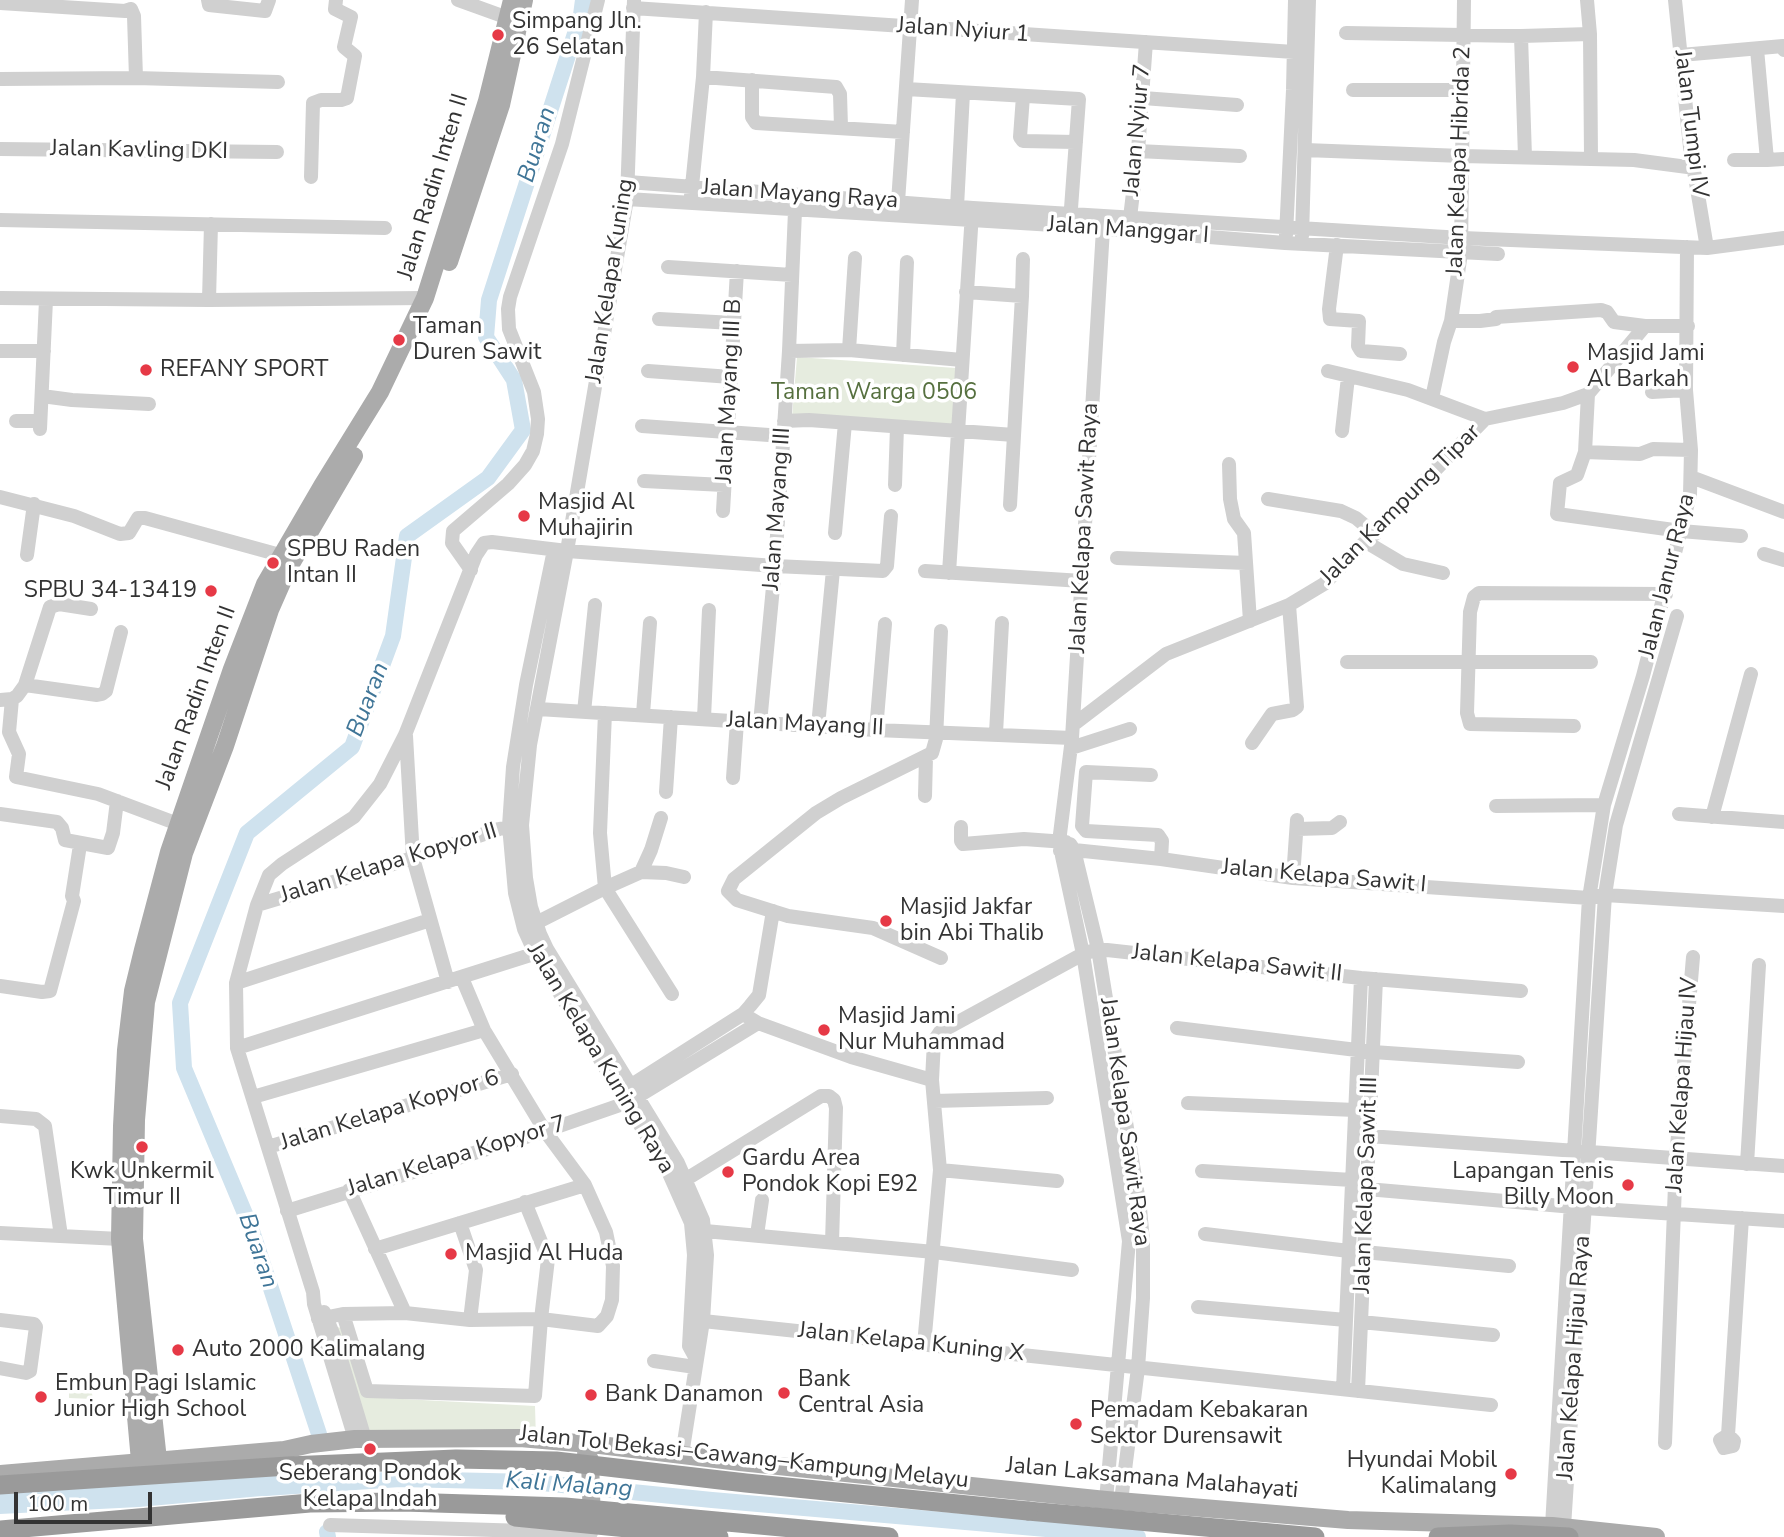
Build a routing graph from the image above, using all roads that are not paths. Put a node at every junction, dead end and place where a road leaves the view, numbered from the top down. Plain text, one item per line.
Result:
1 (208, 0) edge
2 (269, 0) edge
3 (336, 0) edge
4 (458, 0) edge
5 (512, 0) edge
6 (524, 0) edge
7 (598, 0) edge
8 (912, 0) edge
9 (1295, 0) edge
10 (1309, 0) edge
11 (1464, 0) edge
12 (1587, 0) edge
13 (1675, 0) edge
14 (0, 3) edge
15 (634, 4) edge
16 (132, 5) edge
17 (706, 12) junction
18 (508, 18) junction
19 (910, 27) junction
20 (1346, 33) dead end
21 (1590, 34) junction
22 (1464, 35) junction
23 (1521, 36) junction
24 (1146, 42) junction
25 (1784, 47) edge
26 (1757, 49) junction
27 (1294, 52) junction
28 (1681, 55) junction
29 (703, 77) junction
30 (136, 78) junction
31 (0, 79) edge
32 (752, 80) junction
33 (278, 82) dead end
34 (906, 89) junction
35 (1353, 90) dead end
36 (1461, 90) junction
37 (963, 93) junction
38 (1023, 96) junction
39 (1143, 98) junction
40 (494, 103) junction
41 (1237, 105) dead end
42 (841, 127) junction
43 (903, 132) junction
44 (1076, 142) junction
45 (0, 149) edge
46 (1305, 150) junction
47 (1138, 151) junction
48 (277, 152) dead end
49 (1240, 156) dead end
50 (1462, 156) junction
51 (1524, 158) junction
52 (1591, 158) junction
53 (1784, 159) edge
54 (1734, 160) dead end
55 (1767, 160) junction
56 (1695, 167) junction
57 (311, 177) dead end
58 (628, 182) junction
59 (692, 187) junction
60 (627, 199) junction
61 (898, 202) junction
62 (690, 205) junction
63 (957, 206) junction
64 (796, 211) junction
65 (972, 215) junction
66 (0, 220) edge
67 (1070, 220) junction
68 (1129, 224) junction
69 (211, 225) junction
70 (1286, 227) junction
71 (385, 228) dead end
72 (1302, 228) junction
73 (1103, 229) junction
74 (1784, 238) edge
75 (1285, 243) junction
76 (1302, 244) junction
77 (1337, 245) junction
78 (1462, 245) junction
79 (1687, 247) junction
80 (1707, 248) junction
81 (1498, 254) dead end
82 (855, 258) dead end
83 (1023, 259) dead end
84 (908, 262) dead end
85 (668, 267) dead end
86 (737, 271) junction
87 (792, 275) junction
88 (966, 292) junction
89 (1022, 296) junction
90 (0, 298) edge
91 (425, 298) junction
92 (46, 300) junction
93 (209, 300) junction
94 (659, 318) dead end
95 (1451, 321) junction
96 (734, 323) junction
97 (1645, 326) junction
98 (1688, 326) junction
99 (849, 350) junction
100 (0, 351) edge
101 (44, 351) junction
102 (789, 351) junction
103 (1400, 354) dead end
104 (903, 355) junction
105 (962, 360) junction
106 (648, 371) dead end
107 (1328, 371) dead end
108 (731, 377) junction
109 (1348, 377) junction
110 (1686, 390) junction
111 (1652, 392) dead end
112 (1588, 394) junction
113 (42, 396) junction
114 (1432, 398) junction
115 (149, 404) dead end
116 (1485, 419) junction
117 (16, 421) dead end
118 (845, 423) junction
119 (642, 426) dead end
120 (897, 426) junction
121 (784, 429) junction
122 (957, 430) junction
123 (1342, 431) dead end
124 (727, 432) junction
125 (1014, 435) junction
126 (1691, 450) junction
127 (1585, 452) junction
128 (1229, 464) dead end
129 (1690, 477) junction
130 (644, 481) dead end
131 (724, 485) junction
132 (895, 485) dead end
133 (0, 497) edge
134 (1268, 499) dead end
135 (34, 504) junction
136 (1010, 505) dead end
137 (723, 511) dead end
138 (1784, 512) edge
139 (891, 516) dead end
140 (1681, 531) junction
141 (835, 533) dead end
142 (1741, 536) dead end
143 (1370, 538) junction
144 (560, 551) junction
145 (1765, 554) dead end
146 (27, 555) dead end
147 (280, 555) junction
148 (1117, 558) dead end
149 (1784, 560) edge
150 (1245, 563) junction
151 (775, 566) junction
152 (471, 570) junction
153 (833, 570) junction
154 (925, 571) dead end
155 (949, 573) junction
156 (1443, 573) dead end
157 (1082, 581) junction
158 (1666, 594) junction
159 (594, 605) dead end
160 (1289, 605) junction
161 (91, 609) dead end
162 (709, 610) dead end
163 (1677, 616) dead end
164 (1250, 621) junction
165 (650, 623) dead end
166 (1002, 623) dead end
167 (885, 624) dead end
168 (941, 631) dead end
169 (121, 632) dead end
170 (1347, 662) dead end
171 (1591, 662) dead end
172 (1469, 663) junction
173 (1751, 674) dead end
174 (25, 685) junction
175 (6, 700) edge
176 (538, 709) junction
177 (584, 712) junction
178 (605, 713) junction
179 (643, 714) junction
180 (671, 717) junction
181 (704, 718) junction
182 (737, 722) junction
183 (760, 723) junction
184 (818, 726) junction
185 (1574, 726) dead end
186 (1130, 729) dead end
187 (876, 730) junction
188 (936, 732) junction
189 (996, 733) junction
190 (405, 735) junction
191 (1072, 737) junction
192 (1252, 744) dead end
193 (926, 757) junction
194 (1069, 772) junction
195 (1086, 772) junction
196 (1151, 775) dead end
197 (733, 778) dead end
198 (666, 792) dead end
199 (925, 796) dead end
200 (117, 801) junction
201 (1604, 805) junction
202 (1496, 806) dead end
203 (0, 814) edge
204 (1679, 814) dead end
205 (1712, 817) junction
206 (661, 818) dead end
207 (1340, 822) dead end
208 (1784, 822) edge
209 (178, 824) junction
210 (516, 826) junction
211 (961, 827) dead end
212 (80, 845) junction
213 (1065, 846) junction
214 (413, 858) junction
215 (1161, 859) junction
216 (641, 872) junction
217 (684, 877) dead end
218 (1293, 878) junction
219 (605, 888) junction
220 (1605, 895) junction
221 (1589, 898) junction
222 (257, 905) junction
223 (1784, 906) edge
224 (773, 911) junction
225 (430, 920) junction
226 (536, 923) junction
227 (1098, 949) junction
228 (541, 952) junction
229 (1083, 954) junction
230 (1693, 957) dead end
231 (941, 958) dead end
232 (1759, 965) dead end
233 (1368, 978) junction
234 (452, 981) junction
235 (236, 983) junction
236 (0, 986) edge
237 (1521, 991) dead end
238 (672, 994) dead end
239 (743, 1014) junction
240 (758, 1023) junction
241 (1177, 1028) dead end
242 (484, 1030) junction
243 (237, 1048) junction
244 (1365, 1051) junction
245 (1518, 1062) dead end
246 (512, 1074) junction
247 (932, 1080) junction
248 (631, 1095) junction
249 (253, 1097) junction
250 (1048, 1098) dead end
251 (934, 1101) junction
252 (1188, 1103) dead end
253 (1355, 1110) junction
254 (0, 1116) edge
255 (545, 1131) junction
256 (1369, 1136) junction
257 (268, 1147) junction
258 (1581, 1152) junction
259 (1676, 1159) junction
260 (1747, 1164) junction
261 (1784, 1166) edge
262 (940, 1170) junction
263 (1202, 1171) dead end
264 (1352, 1180) junction
265 (1057, 1181) dead end
266 (680, 1183) junction
267 (585, 1185) junction
268 (1367, 1189) junction
269 (349, 1190) junction
270 (762, 1200) dead end
271 (525, 1202) junction
272 (1577, 1207) junction
273 (287, 1211) junction
274 (1673, 1214) junction
275 (1742, 1218) junction
276 (1784, 1221) edge
277 (460, 1223) junction
278 (705, 1231) junction
279 (0, 1233) edge
280 (1205, 1234) dead end
281 (757, 1235) junction
282 (61, 1236) junction
283 (120, 1239) junction
284 (832, 1243) junction
285 (375, 1249) junction
286 (934, 1252) junction
287 (1357, 1252) junction
288 (1509, 1266) dead end
289 (1072, 1270) dead end
290 (1198, 1307) dead end
291 (405, 1313) junction
292 (343, 1314) junction
293 (323, 1318) junction
294 (541, 1319) junction
295 (0, 1320) edge
296 (470, 1320) junction
297 (703, 1321) junction
298 (1353, 1321) junction
299 (1493, 1335) dead end
300 (924, 1345) junction
301 (654, 1361) dead end
302 (695, 1363) junction
303 (1119, 1366) junction
304 (0, 1367) edge
305 (1138, 1368) junction
306 (1350, 1390) junction
307 (1492, 1405) dead end
308 (145, 1424) junction
309 (1728, 1435) dead end
310 (360, 1439) junction
311 (1665, 1443) dead end
312 (311, 1444) junction
313 (183, 1450) junction
314 (682, 1455) junction
315 (117, 1456) junction
316 (594, 1456) junction
317 (149, 1457) junction
318 (1110, 1464) junction
319 (0, 1465) edge
320 (1125, 1465) junction
321 (0, 1475) edge
322 (0, 1485) edge
323 (1114, 1501) junction
324 (404, 1502) junction
325 (330, 1525) dead end
326 (592, 1525) junction
327 (0, 1530) edge
328 (1562, 1530) edge
329 (414, 1532) edge
330 (1647, 1536) edge
331 (627, 1537) edge
332 (719, 1537) edge
333 (889, 1537) edge
334 (1315, 1537) edge
335 (1438, 1537) edge

1 - 2 street
3 - 57 street
4 - 18 street
5 - 18 main road, Jalan Radin Inten II
6 - 40 main road, Jalan Radin Inten II
7 - 152 street
8 - 19 street
9 - 27 street
10 - 46 street
11 - 22 street, Jalan Kelapa Hibrida 2
12 - 21 street
13 - 28 street, Jalan Tumpi IV
14 - 16 street
15 - 17 street, Jalan Nyiur 1
15 - 58 street, Jalan Kelapa Kuning
16 - 30 street
17 - 19 street, Jalan Nyiur 1
17 - 29 street
18 - 40 main road, Jalan Radin Inten II
19 - 24 street, Jalan Nyiur 1
19 - 34 street
20 - 22 street
21 - 23 street
21 - 52 street
22 - 23 street
22 - 36 street, Jalan Kelapa Hibrida 2
23 - 51 street
24 - 27 street, Jalan Nyiur 1
24 - 39 street, Jalan Nyiur 7
25 - 26 street
26 - 28 street
26 - 55 street
27 - 70 street
28 - 56 street, Jalan Tumpi IV
29 - 32 street
29 - 59 street
30 - 31 street
30 - 33 street
32 - 42 street
32 - 42 street
34 - 37 street
34 - 43 street
35 - 36 street
36 - 50 street, Jalan Kelapa Hibrida 2
37 - 38 street
37 - 63 street
38 - 44 street
38 - 44 street
39 - 41 street
39 - 47 street, Jalan Nyiur 7
40 - 91 main road, Jalan Radin Inten II
40 - 308 main road, Jalan Radin Inten II
42 - 43 street
43 - 61 street
44 - 67 street
45 - 48 street, Jalan Kavling DKI
46 - 50 street
46 - 72 street
47 - 49 street
47 - 68 street, Jalan Nyiur 7
50 - 51 street
50 - 78 street, Jalan Kelapa Hibrida 2
51 - 52 street
52 - 56 street
53 - 55 street
54 - 55 street
56 - 80 street, Jalan Tumpi IV
58 - 59 street, Jalan Mayang Raya
58 - 60 street, Jalan Kelapa Kuning
59 - 61 street, Jalan Mayang Raya
59 - 62 street
60 - 62 street, Jalan Mayang Raya
60 - 144 street, Jalan Kelapa Kuning
61 - 63 street, Jalan Mayang Raya
62 - 64 street, Jalan Mayang Raya
63 - 65 street, Jalan Mayang Raya
64 - 65 street, Jalan Mayang Raya
64 - 87 street, Jalan Mayang III
65 - 67 street, Jalan Manggar I
65 - 88 street
66 - 69 street
67 - 68 street, Jalan Manggar I
67 - 73 street, Jalan Manggar I
68 - 70 street, Jalan Manggar I
68 - 73 street, Jalan Manggar I
68 - 75 street, Jalan Manggar I
69 - 71 street
69 - 93 street
70 - 72 street, Jalan Manggar I
70 - 75 street
72 - 76 street
72 - 78 street, Jalan Manggar I
73 - 157 street, Jalan Kelapa Sawit Raya
74 - 80 street
75 - 76 street, Jalan Manggar I
76 - 77 street, Jalan Manggar I
77 - 78 street, Jalan Manggar I
77 - 103 street
78 - 79 street
78 - 81 street
78 - 95 street, Jalan Kelapa Hibrida 2
79 - 80 street
79 - 98 street, Jalan Janur Raya
82 - 99 street
83 - 89 street
84 - 104 street
85 - 86 street
86 - 87 street
86 - 96 street, Jalan Mayang III B
87 - 102 street, Jalan Mayang III
88 - 89 street
88 - 105 street
89 - 125 street
90 - 92 street
91 - 93 street
91 - 147 main road, Jalan Radin Inten II
92 - 93 street
92 - 101 street
94 - 96 street
95 - 97 street
95 - 114 street, Jalan Kelapa Hibrida 2
96 - 108 street, Jalan Mayang III B
97 - 98 street
97 - 112 street
98 - 110 street, Jalan Janur Raya
99 - 102 street
99 - 104 street
100 - 101 street
101 - 113 street
102 - 121 street, Jalan Mayang III
104 - 105 street
105 - 122 street
106 - 108 street
107 - 109 street
108 - 124 street, Jalan Mayang III B
109 - 114 street
109 - 123 street
110 - 111 street
110 - 126 street, Jalan Janur Raya
112 - 116 street, Jalan Kampung Tipar
112 - 127 street
113 - 115 street
113 - 117 street
114 - 116 street
116 - 143 street, Jalan Kampung Tipar
118 - 120 street
118 - 121 street
118 - 141 street
119 - 124 street
120 - 122 street
120 - 132 street
121 - 124 street
121 - 151 street, Jalan Mayang III
122 - 125 street
122 - 155 street
124 - 131 street, Jalan Mayang III B
125 - 136 street
126 - 127 street
126 - 129 street, Jalan Janur Raya
127 - 140 street
128 - 150 street
129 - 138 street
129 - 140 street, Jalan Janur Raya
130 - 131 street
131 - 137 street, Jalan Mayang III B
133 - 135 street
134 - 143 street
135 - 146 street
135 - 147 street
139 - 153 street
140 - 142 street
140 - 158 street, Jalan Janur Raya
143 - 156 street
143 - 160 street, Jalan Kampung Tipar
144 - 151 street
144 - 152 street
144 - 176 street, Jalan Kelapa Kuning Raya
144 - 210 street, Jalan Kelapa Kuning Raya
145 - 149 street
147 - 209 main road, Jalan Radin Inten II
148 - 150 street
150 - 164 street
151 - 153 street
151 - 183 street, Jalan Mayang III
152 - 190 street
153 - 184 street
154 - 155 street
155 - 157 street
157 - 191 street, Jalan Kelapa Sawit Raya
158 - 172 street
158 - 201 street, Jalan Janur Raya
159 - 177 street
160 - 164 street, Jalan Kampung Tipar
160 - 192 street
161 - 174 street
162 - 181 street
163 - 220 street, Jalan Janur Raya
164 - 191 street, Jalan Kampung Tipar
165 - 179 street
166 - 189 street
167 - 187 street
168 - 188 street
169 - 174 street
170 - 172 street
171 - 172 street
172 - 185 street
173 - 205 street
174 - 175 street
175 - 200 street
176 - 177 street, Jalan Mayang II
176 - 210 street, Jalan Kelapa Kuning Raya
177 - 178 street, Jalan Mayang II
178 - 179 street, Jalan Mayang II
178 - 219 street
179 - 180 street, Jalan Mayang II
180 - 181 street, Jalan Mayang II
180 - 198 street
181 - 182 street, Jalan Mayang II
182 - 183 street, Jalan Mayang II
182 - 197 street
183 - 184 street, Jalan Mayang II
184 - 187 street, Jalan Mayang II
186 - 191 street
187 - 188 street, Jalan Mayang II
188 - 189 street, Jalan Mayang II
188 - 193 street
189 - 191 street, Jalan Mayang II
190 - 214 street
190 - 222 street
191 - 194 street, Jalan Kelapa Sawit Raya
193 - 199 street
193 - 224 street
194 - 195 street
194 - 213 street, Jalan Kelapa Sawit Raya
195 - 196 street
195 - 215 street
200 - 209 street
200 - 212 street
201 - 202 street
201 - 221 street, Jalan Janur Raya
203 - 212 street
204 - 205 street
205 - 208 street
206 - 216 street
207 - 218 street
209 - 283 main road, Jalan Radin Inten II
210 - 214 street, Jalan Kelapa Kopyor II
210 - 226 street, Jalan Kelapa Kuning Raya
210 - 228 street, Jalan Kelapa Kuning Raya
211 - 213 street, Jalan Kelapa Sawit I
212 - 236 street
213 - 215 street, Jalan Kelapa Sawit I
213 - 227 street, Jalan Kelapa Sawit Raya
213 - 229 street, Jalan Kelapa Sawit Raya
214 - 222 street, Jalan Kelapa Kopyor II
214 - 225 street
215 - 218 street, Jalan Kelapa Sawit I
216 - 217 street
216 - 219 street
218 - 221 street, Jalan Kelapa Sawit I
219 - 226 street
219 - 238 street
220 - 221 street, Jalan Kelapa Sawit I
220 - 223 street, Jalan Kelapa Sawit I
220 - 258 street, Jalan Kelapa Hijau Raya
221 - 258 street, Jalan Kelapa Hijau Raya
222 - 235 street
224 - 231 street
224 - 239 street
225 - 234 street
225 - 235 street
226 - 228 street, Jalan Kelapa Kuning Raya
227 - 229 street
227 - 233 street, Jalan Kelapa Sawit II
227 - 305 street, Jalan Kelapa Sawit Raya
228 - 234 street
228 - 248 street, Jalan Kelapa Kuning Raya
229 - 247 street
229 - 303 street, Jalan Kelapa Sawit Raya
230 - 259 street, Jalan Kelapa Hijau IV
232 - 260 street
233 - 237 street, Jalan Kelapa Sawit II
233 - 244 street, Jalan Kelapa Sawit III
234 - 242 street
234 - 243 street
235 - 243 street
239 - 240 street
239 - 248 street
240 - 247 street
240 - 248 street
241 - 244 street
242 - 246 street
242 - 249 street
243 - 249 street
244 - 245 street
244 - 253 street, Jalan Kelapa Sawit III
244 - 256 street, Jalan Kelapa Sawit III
246 - 255 street
246 - 257 street, Jalan Kelapa Kopyor 6
247 - 251 street
248 - 255 street, Jalan Kelapa Kopyor 7
248 - 266 street, Jalan Kelapa Kuning Raya
249 - 257 street
250 - 251 street
251 - 262 street
252 - 253 street
253 - 264 street, Jalan Kelapa Sawit III
254 - 282 street
255 - 267 street
255 - 269 street, Jalan Kelapa Kopyor 7
256 - 258 street
256 - 268 street, Jalan Kelapa Sawit III
257 - 273 street
258 - 259 street
258 - 272 street, Jalan Kelapa Hijau Raya
259 - 260 street
259 - 274 street, Jalan Kelapa Hijau IV
260 - 261 street
262 - 265 street
262 - 286 street
263 - 264 street
264 - 287 street, Jalan Kelapa Sawit III
266 - 278 street, Jalan Kelapa Kuning Raya
266 - 284 street
266 - 302 street, Jalan Kelapa Kuning Raya
267 - 271 street
267 - 294 street
268 - 272 street
268 - 287 street, Jalan Kelapa Sawit III
269 - 273 street, Jalan Kelapa Kopyor 7
269 - 285 street
270 - 281 street
271 - 277 street
271 - 294 street
272 - 274 street
272 - 328 street, Jalan Kelapa Hijau Raya
273 - 293 street
274 - 275 street
274 - 311 street, Jalan Kelapa Hijau IV
275 - 276 street
275 - 309 street
277 - 285 street
277 - 296 street
278 - 281 street
278 - 297 street, Jalan Kelapa Kuning Raya
279 - 282 street
280 - 287 street
281 - 284 street
282 - 283 street
283 - 308 main road, Jalan Radin Inten II
284 - 286 street
285 - 291 street
286 - 289 street
286 - 300 street
287 - 288 street
287 - 298 street, Jalan Kelapa Sawit III
290 - 298 street
291 - 292 street
291 - 296 street
292 - 293 street
292 - 294 street
293 - 310 street
294 - 296 street
295 - 304 street
297 - 300 street, Jalan Kelapa Kuning X
297 - 302 street, Jalan Kelapa Kuning Raya
298 - 299 street
298 - 306 street, Jalan Kelapa Sawit III
300 - 303 street, Jalan Kelapa Kuning X
301 - 302 street
302 - 314 street, Jalan Kelapa Kuning Raya
303 - 305 street, Jalan Kelapa Kuning X
303 - 318 street, Jalan Kelapa Sawit Raya
305 - 306 street, Jalan Kelapa Kuning X
305 - 320 street, Jalan Kelapa Sawit Raya
306 - 307 street, Jalan Kelapa Kuning X
308 - 313 main road
308 - 315 main road
308 - 317 main road, Jalan Radin Inten II
310 - 312 main road
310 - 316 main road
312 - 313 main road
312 - 317 main road
313 - 317 main road
314 - 316 main road, Jalan Laksamana Malahayati
314 - 323 main road, Jalan Laksamana Malahayati
315 - 317 main road
315 - 319 main road
316 - 326 main road, bridge
317 - 321 main road
318 - 320 street
318 - 323 street, Jalan Kelapa Sawit Raya
320 - 323 street, Jalan Kelapa Sawit Raya
322 - 334 highway, Jalan Tol Bekasi–Cawang–Kampung Melayu, bridge
323 - 328 main road, Jalan Laksamana Malahayati
324 - 327 highway, bridge
324 - 332 highway, bridge
324 - 333 highway, bridge
325 - 329 street
326 - 329 street
326 - 331 main road
328 - 330 main road, Jalan Laksamana Malahayati
328 - 335 highway

